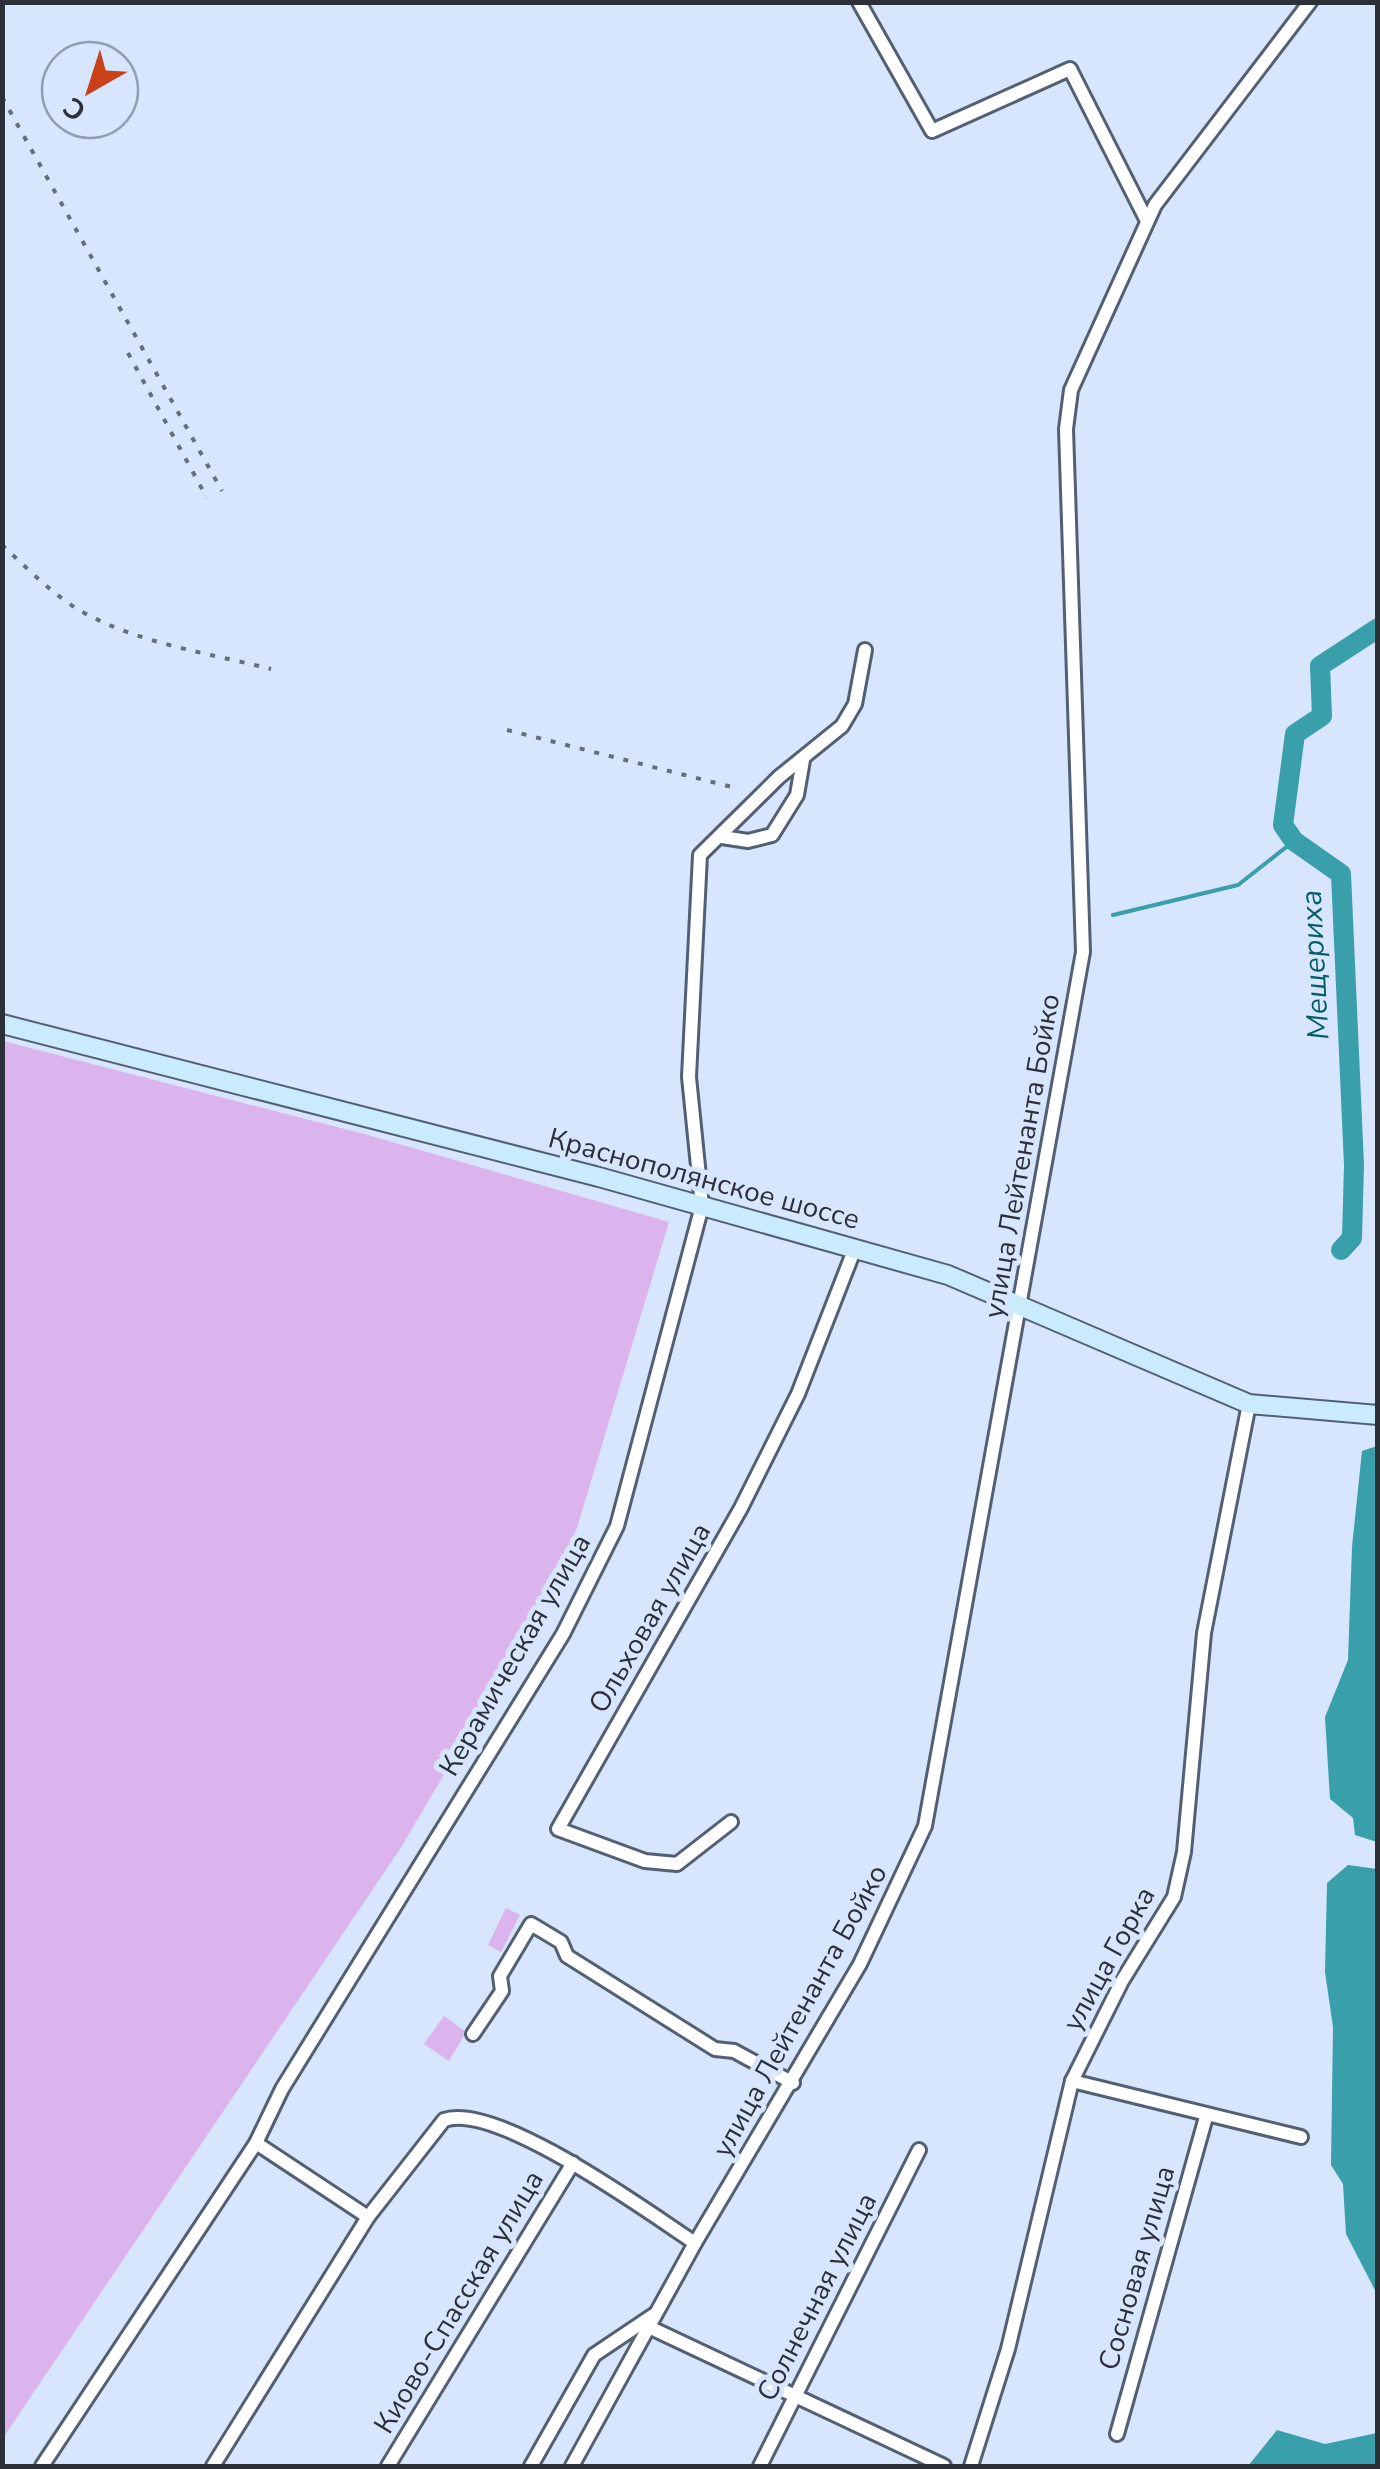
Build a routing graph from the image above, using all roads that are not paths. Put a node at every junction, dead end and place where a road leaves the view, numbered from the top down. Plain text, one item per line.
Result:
1 (859, 2) edge
2 (1310, 2) edge
3 (1147, 221) junction
4 (865, 650) dead end
5 (803, 760) junction
6 (722, 837) junction
7 (2, 1024) edge
8 (702, 1206) junction
9 (855, 1248) junction
10 (1018, 1302) junction
11 (1249, 1404) junction
12 (1378, 1415) edge
13 (731, 1822) dead end
14 (473, 2034) dead end
15 (1072, 2081) junction
16 (793, 2083) junction
17 (1206, 2117) junction
18 (1301, 2137) dead end
19 (256, 2142) junction
20 (918, 2150) dead end
21 (572, 2163) junction
22 (368, 2217) junction
23 (694, 2243) junction
24 (657, 2312) junction
25 (651, 2328) junction
26 (794, 2399) junction
27 (1116, 2434) dead end
28 (42, 2466) edge
29 (213, 2466) edge
30 (388, 2466) edge
31 (531, 2466) edge
32 (572, 2466) edge
33 (760, 2466) edge
34 (944, 2466) edge
35 (972, 2466) edge

1 - 3 street
2 - 3 street, улица Лейтенанта Бойко
3 - 10 street, улица Лейтенанта Бойко
4 - 5 street, Керамическая улица
5 - 6 street, Керамическая улица
5 - 6 street
6 - 8 street, Керамическая улица
7 - 8 main road, Краснополянское шоссе
8 - 9 main road, Краснополянское шоссе
8 - 19 street, Керамическая улица
9 - 10 main road, Краснополянское шоссе
9 - 13 street, Ольховая улица
10 - 11 main road, Краснополянское шоссе
10 - 16 street, улица Лейтенанта Бойко
11 - 12 main road, Краснополянское шоссе
11 - 15 street, улица Горка
14 - 16 street
15 - 17 street
15 - 35 street, улица Горка
16 - 23 street, улица Лейтенанта Бойко
17 - 18 street
17 - 27 street, Сосновая улица
19 - 22 street
19 - 28 street, Керамическая улица
20 - 26 street, Солнечная улица
21 - 22 street
21 - 23 street
21 - 30 street, Киово-Спасская улица
22 - 29 street
23 - 24 street, улица Лейтенанта Бойко
24 - 25 street, улица Лейтенанта Бойко
24 - 31 street
25 - 26 street
25 - 32 street, улица Лейтенанта Бойко
26 - 33 street, Солнечная улица
26 - 34 street

